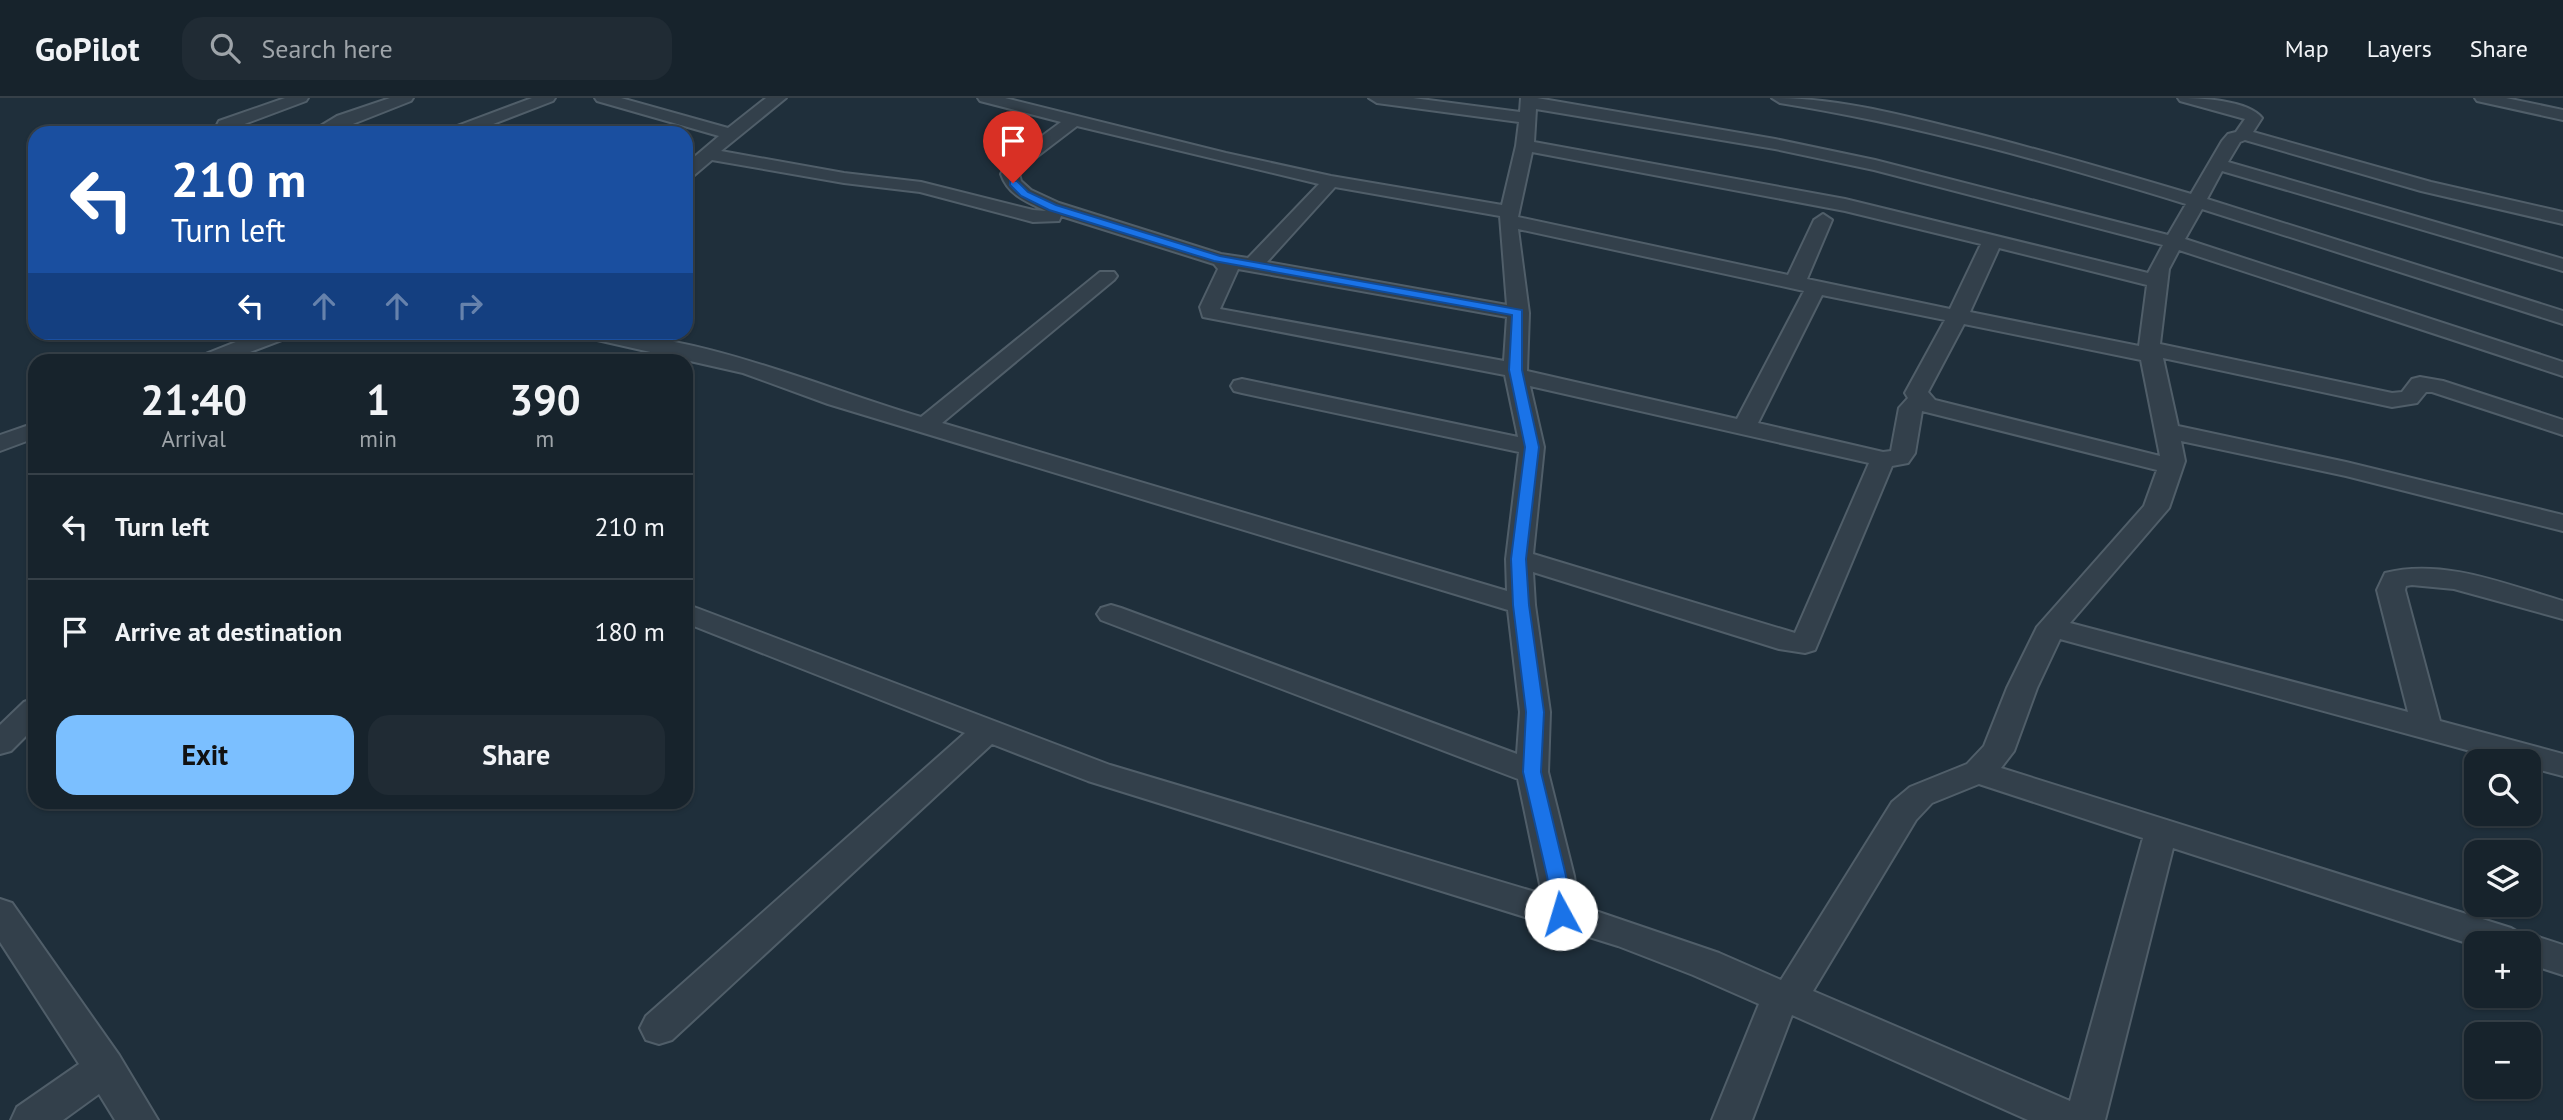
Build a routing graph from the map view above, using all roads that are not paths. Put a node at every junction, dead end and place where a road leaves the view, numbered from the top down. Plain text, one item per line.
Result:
1 (300, 98) edge
2 (405, 98) edge
3 (547, 98) edge
4 (603, 98) edge
5 (778, 98) edge
6 (986, 98) edge
7 (1377, 98) edge
8 (1780, 98) edge
9 (2186, 98) edge
10 (2257, 98) edge
11 (2483, 98) edge
12 (1528, 106) edge
13 (1070, 112) junction
14 (2563, 115) edge
15 (2247, 124) junction
16 (225, 125) dead end
17 (331, 126) edge
18 (473, 126) edge
19 (731, 134) junction
20 (1525, 146) junction
21 (708, 154) junction
22 (2217, 164) junction
23 (693, 167) edge
24 (1331, 181) junction
25 (2197, 201) junction
26 (1067, 213) junction
27 (1508, 216) junction
28 (2563, 218) edge
29 (1823, 220) dead end
30 (1993, 240) junction
31 (2174, 242) junction
32 (1218, 259) junction
33 (1253, 265) junction
34 (2563, 265) edge
35 (1107, 276) dead end
36 (2157, 281) junction
37 (1806, 285) junction
38 (1518, 313) junction
39 (1957, 317) junction
40 (2563, 318) edge
41 (262, 340) edge
42 (627, 340) edge
43 (2150, 352) junction
44 (226, 354) edge
45 (689, 354) edge
46 (693, 355) edge
47 (2563, 369) edge
48 (1516, 373) junction
49 (1242, 386) dead end
50 (1925, 402) junction
51 (924, 426) junction
52 (1744, 427) junction
53 (2563, 428) edge
54 (2167, 431) junction
55 (28, 433) edge
56 (0, 444) edge
57 (1532, 447) junction
58 (1883, 458) junction
59 (2172, 466) junction
60 (2563, 523) edge
61 (1519, 559) junction
62 (1521, 605) junction
63 (2563, 610) edge
64 (1111, 614) dead end
65 (693, 615) edge
66 (2050, 627) junction
67 (20, 712) edge
68 (2427, 728) junction
69 (989, 729) junction
70 (0, 743) edge
71 (2563, 765) edge
72 (1532, 772) junction
73 (1978, 772) junction
74 (2161, 831) junction
75 (0, 913) edge
76 (1561, 914) junction
77 (2474, 931) edge
78 (2541, 953) edge
79 (2563, 960) edge
80 (1786, 997) junction
81 (659, 1028) dead end
82 (104, 1067) junction
83 (31, 1120) edge
84 (138, 1120) edge
85 (1732, 1120) edge
86 (2071, 1120) edge
87 (2085, 1120) edge

1 - 16 street
2 - 17 street
3 - 18 street
4 - 19 street
5 - 19 street
6 - 13 street
7 - 12 street
8 - 25 street
9 - 15 street
10 - 15 street
11 - 14 street
12 - 20 street
12 - 31 street
13 - 24 street
13 - 26 street
15 - 22 street
15 - 28 street
19 - 21 street
20 - 27 street
20 - 30 street
21 - 23 street
21 - 26 street
22 - 25 street
22 - 34 street
24 - 27 street
24 - 33 street
25 - 31 street
25 - 40 street
26 - 32 street
27 - 37 street
27 - 38 street
29 - 37 street
30 - 36 street
30 - 39 street
31 - 36 street
31 - 47 street
32 - 33 street
32 - 48 street
33 - 38 street
35 - 51 street
36 - 43 street
37 - 39 street
37 - 52 street
38 - 48 street
39 - 43 street
39 - 50 street
41 - 44 street
42 - 45 street
43 - 53 street
43 - 54 street
46 - 51 street
48 - 52 street
48 - 57 street
49 - 57 street
50 - 58 street
50 - 59 street
51 - 62 street
52 - 58 street
54 - 59 street
54 - 60 street
55 - 56 street
57 - 61 street
58 - 61 street
59 - 66 street
61 - 62 street
62 - 72 street
63 - 68 street
64 - 72 street
65 - 69 street
66 - 68 street
66 - 73 street
67 - 70 street
68 - 71 street
69 - 76 street
69 - 81 street
72 - 76 street
73 - 74 street
73 - 80 street
74 - 77 street
74 - 87 street
75 - 82 street
76 - 80 street
78 - 79 street
80 - 85 street
80 - 86 street
82 - 83 street
82 - 84 street

